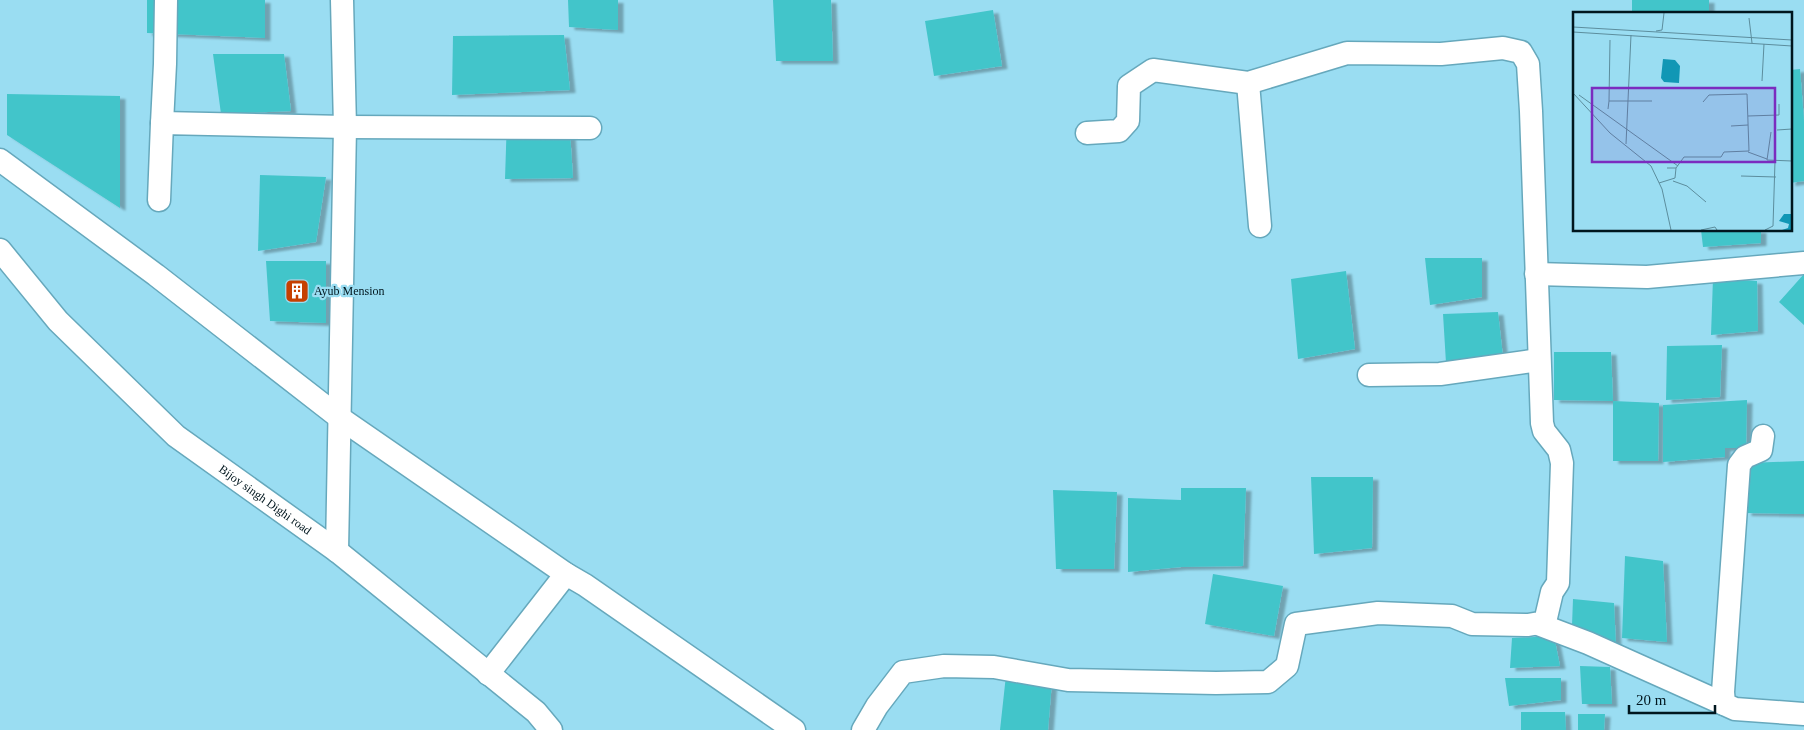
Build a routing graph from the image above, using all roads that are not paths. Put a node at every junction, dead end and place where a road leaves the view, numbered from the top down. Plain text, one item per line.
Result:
1 (166, 0) edge
2 (342, 0) edge
3 (1248, 83) junction
4 (162, 123) junction
5 (345, 128) junction
6 (590, 128) dead end
7 (1087, 133) dead end
8 (0, 160) edge
9 (159, 200) dead end
10 (1260, 226) dead end
11 (0, 250) edge
12 (1804, 263) edge
13 (1536, 274) junction
14 (1539, 360) junction
15 (1369, 376) dead end
16 (340, 418) junction
17 (1763, 436) dead end
18 (337, 551) junction
19 (566, 574) junction
20 (1538, 624) junction
21 (488, 674) junction
22 (1724, 704) junction
23 (1803, 719) edge
24 (551, 730) edge
25 (794, 730) edge
26 (863, 730) edge

1 - 4 street
2 - 5 street
3 - 7 street
3 - 10 street
3 - 13 street
4 - 5 street
4 - 9 street
5 - 6 street
5 - 16 street
8 - 16 street
11 - 18 street, Bijoy singh Dighi road
12 - 13 street
13 - 14 street
14 - 15 street
14 - 20 street
16 - 18 street
16 - 19 street
17 - 22 street
18 - 21 street, Bijoy singh Dighi road
19 - 21 street
19 - 25 street
20 - 22 street
20 - 26 street
21 - 24 street, Bijoy singh Dighi road
22 - 23 street

